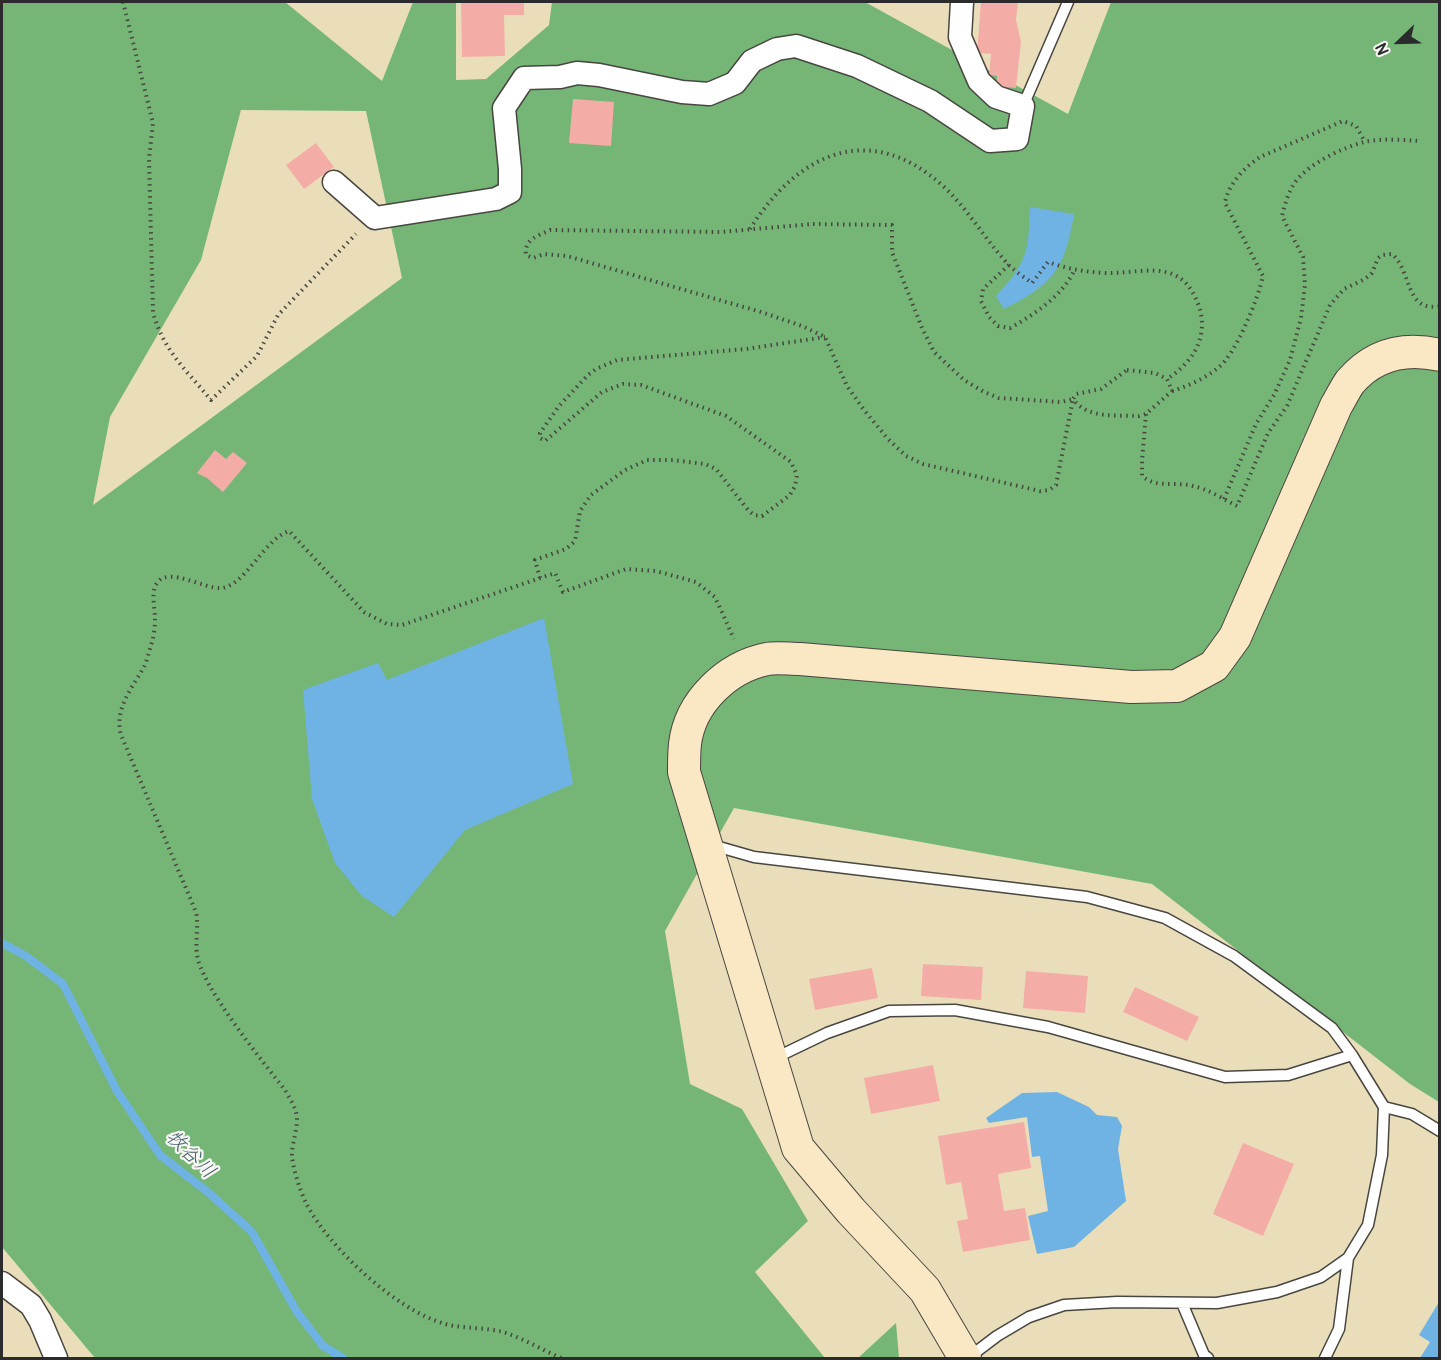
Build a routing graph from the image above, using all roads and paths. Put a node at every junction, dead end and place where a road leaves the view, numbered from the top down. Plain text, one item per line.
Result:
1 (123, 2) edge
2 (962, 2) edge
3 (1068, 2) edge
4 (1023, 106) junction
5 (1420, 141) dead end
6 (1365, 142) junction
7 (334, 182) dead end
8 (375, 218) junction
9 (750, 230) junction
10 (1009, 265) junction
11 (1074, 271) junction
12 (1440, 306) edge
13 (825, 337) junction
14 (1440, 355) edge
15 (1167, 380) junction
16 (1172, 390) junction
17 (1073, 399) junction
18 (1146, 414) junction
19 (1224, 499) junction
20 (540, 578) junction
21 (745, 667) junction
22 (706, 844) junction
23 (1352, 1054) junction
24 (770, 1060) junction
25 (1384, 1107) junction
26 (1440, 1131) edge
27 (1348, 1258) junction
28 (2, 1283) edge
29 (1182, 1303) junction
30 (56, 1359) edge
31 (561, 1359) edge
32 (966, 1359) edge
33 (1208, 1359) edge
34 (1325, 1359) edge

1 - 8 path
2 - 4 street
3 - 4 lane
4 - 8 street
5 - 6 path
6 - 16 path
6 - 19 path
7 - 8 street
9 - 10 path
9 - 13 path
9 - 17 path
10 - 11 path
10 - 11 path
11 - 15 path
12 - 19 path
13 - 17 path
13 - 20 path
14 - 21 street
15 - 16 path
15 - 17 path
16 - 18 path
17 - 18 path
18 - 19 path
20 - 21 path
20 - 31 path
21 - 22 street
22 - 23 lane
22 - 24 street
23 - 24 lane
23 - 25 lane
24 - 32 street
25 - 26 lane
25 - 27 lane
27 - 29 lane
27 - 34 lane
28 - 30 street
29 - 32 lane
29 - 33 lane

